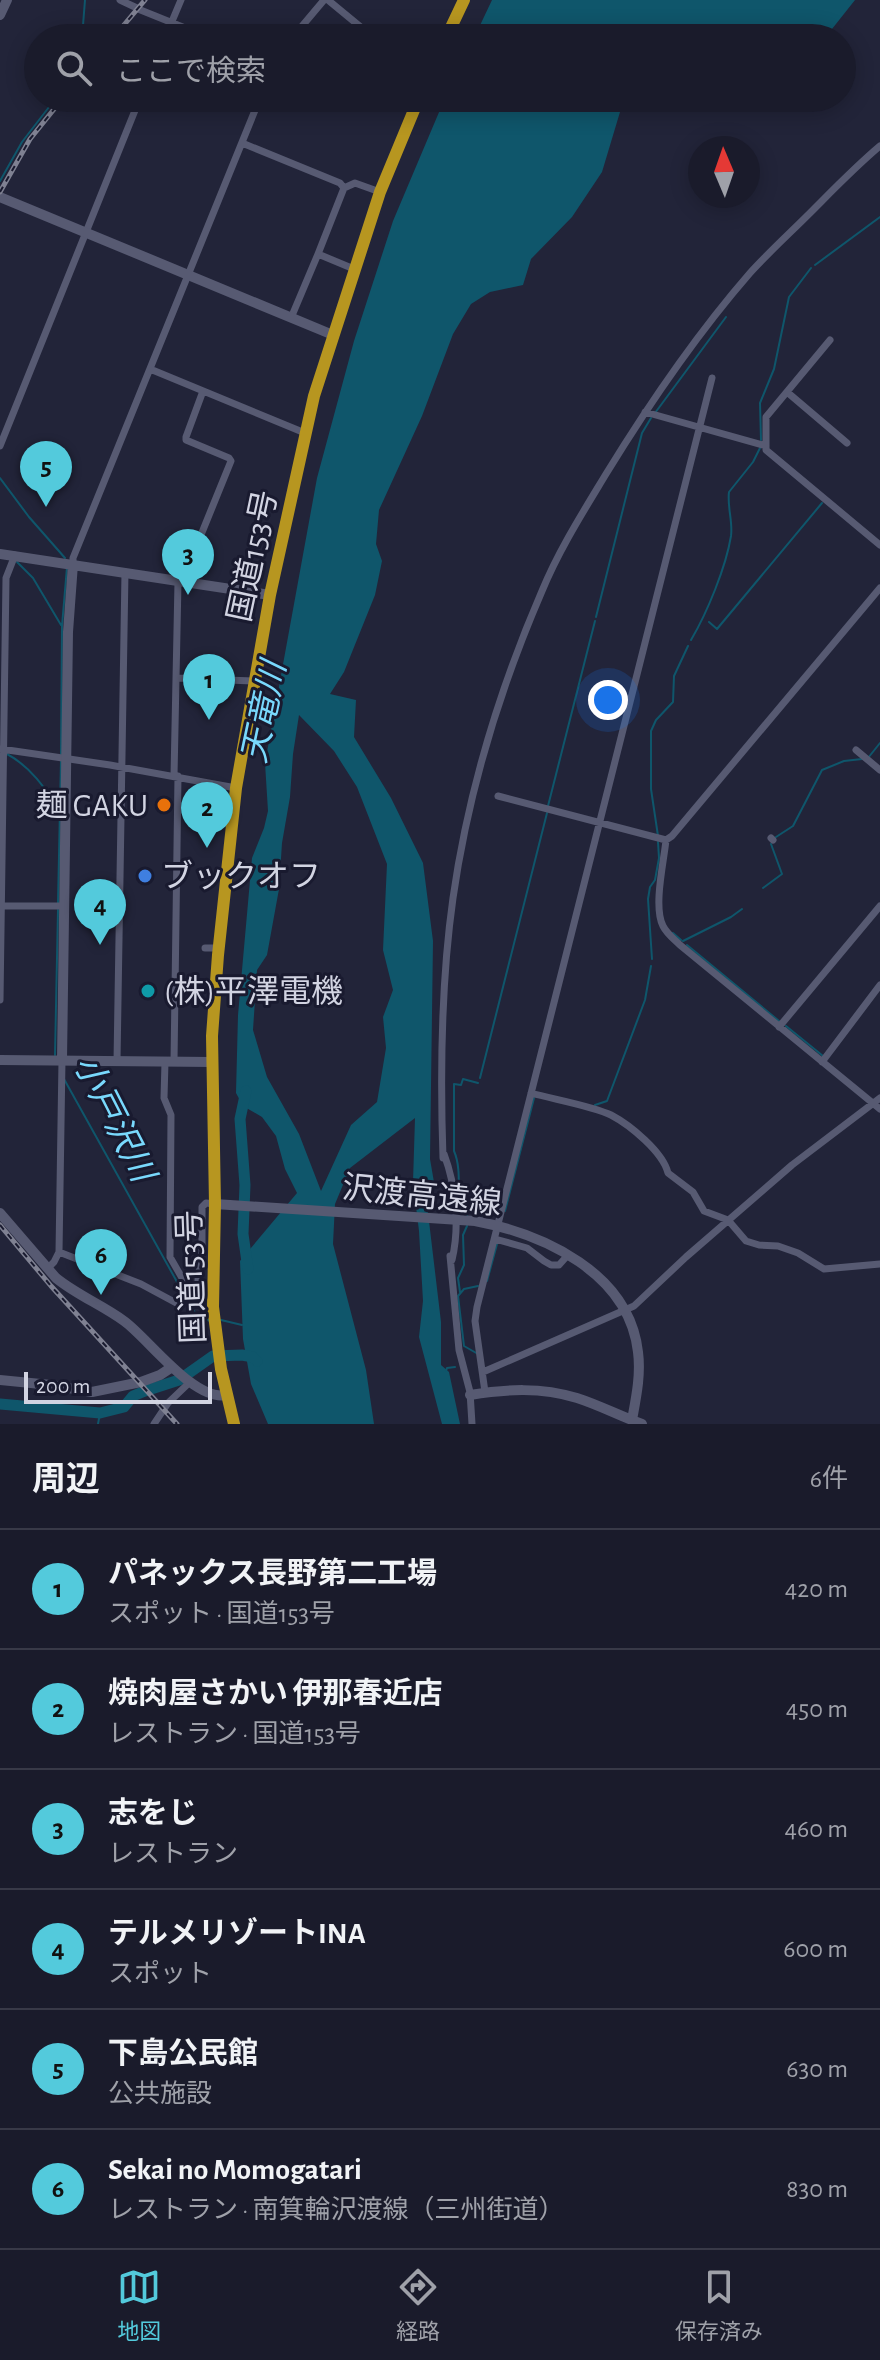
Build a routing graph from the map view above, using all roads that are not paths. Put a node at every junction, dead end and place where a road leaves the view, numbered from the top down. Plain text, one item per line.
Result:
1 (7, 0) edge
2 (120, 0) edge
3 (181, 0) edge
4 (326, 0) edge
5 (464, 0) edge
6 (0, 15) edge
7 (171, 22) junction
8 (176, 24) edge
9 (305, 24) edge
10 (356, 24) edge
11 (453, 24) edge
12 (134, 112) edge
13 (254, 112) edge
14 (413, 112) edge
15 (242, 143) junction
16 (880, 146) edge
17 (344, 188) junction
18 (380, 192) junction
19 (0, 197) edge
20 (84, 232) junction
21 (318, 254) junction
22 (354, 269) junction
23 (187, 276) junction
24 (291, 318) junction
25 (333, 335) junction
26 (830, 340) dead end
27 (150, 369) junction
28 (712, 378) dead end
29 (203, 391) junction
30 (787, 392) junction
31 (645, 412) junction
32 (700, 427) junction
33 (305, 433) junction
34 (847, 443) dead end
35 (0, 446) edge
36 (766, 446) junction
37 (880, 545) edge
38 (0, 554) edge
39 (13, 559) junction
40 (73, 564) junction
41 (125, 572) junction
42 (178, 582) junction
43 (880, 588) edge
44 (270, 595) junction
45 (176, 678) junction
46 (253, 681) junction
47 (856, 750) dead end
48 (2, 752) edge
49 (67, 759) junction
50 (122, 767) junction
51 (880, 770) edge
52 (176, 776) junction
53 (236, 788) junction
54 (498, 796) dead end
55 (600, 822) junction
56 (661, 838) junction
57 (2, 906) junction
58 (60, 906) junction
59 (880, 906) edge
60 (880, 985) edge
61 (0, 1000) edge
62 (779, 1027) junction
63 (0, 1060) edge
64 (117, 1061) junction
65 (59, 1062) junction
66 (169, 1062) junction
67 (212, 1062) junction
68 (822, 1062) junction
69 (531, 1093) junction
70 (876, 1101) edge
71 (880, 1109) edge
72 (219, 1204) junction
73 (0, 1213) edge
74 (728, 1220) junction
75 (495, 1239) junction
76 (59, 1252) junction
77 (450, 1256) dead end
78 (567, 1256) junction
79 (880, 1264) edge
80 (48, 1268) junction
81 (450, 1268) junction
82 (190, 1300) junction
83 (626, 1310) junction
84 (174, 1369) junction
85 (483, 1372) junction
86 (0, 1380) edge
87 (189, 1381) junction
88 (485, 1392) junction
89 (227, 1395) junction
90 (470, 1395) junction
91 (635, 1423) edge
92 (154, 1424) edge
93 (234, 1424) edge
94 (472, 1424) edge

1 - 6 street
2 - 7 street
3 - 7 street
4 - 9 street
4 - 10 street
5 - 11 highway
7 - 8 street
12 - 20 street
13 - 15 street
14 - 18 highway, 国道153号
15 - 17 street
15 - 23 street
16 - 31 street
17 - 18 street
17 - 21 street
18 - 22 highway, 国道153号
19 - 20 street
20 - 23 street
20 - 35 street
21 - 22 street
21 - 24 street
22 - 25 highway, 国道153号
23 - 24 street
23 - 27 street
24 - 25 street
25 - 33 highway, 国道153号
26 - 30 street
27 - 29 street
27 - 40 street
28 - 32 street
29 - 33 street
29 - 42 street
30 - 34 street
30 - 36 street
31 - 32 street
31 - 81 street
32 - 36 street
32 - 55 street
33 - 44 highway, 国道153号
36 - 37 street
38 - 39 street
39 - 40 street
39 - 48 street
40 - 41 street
40 - 49 street
41 - 42 street
41 - 50 street
42 - 44 street
42 - 45 street
43 - 56 street
44 - 46 highway, 国道153号
45 - 46 street
45 - 52 street
46 - 53 highway, 国道153号
47 - 51 street
48 - 49 street
48 - 57 street
49 - 50 street
49 - 58 street
50 - 52 street
50 - 64 street
52 - 53 street
52 - 66 street
53 - 67 highway, 国道153号
54 - 55 street
55 - 56 street
55 - 69 street
56 - 62 street
57 - 58 street
57 - 61 street
58 - 65 street
59 - 62 street
60 - 68 street
62 - 68 street
63 - 65 street
64 - 65 street
64 - 66 street
65 - 76 street
66 - 67 street
66 - 82 street
67 - 72 highway, 国道153号
68 - 70 street
69 - 74 street
69 - 75 street
70 - 71 street
70 - 74 street
72 - 78 street, 沢渡高遠線
72 - 82 street
72 - 89 highway, 国道153号
73 - 80 street
74 - 79 street
74 - 83 street
75 - 78 street
75 - 85 street
76 - 80 street
76 - 82 street
77 - 81 street
78 - 83 street, 沢渡高遠線
80 - 84 street
81 - 90 street
83 - 85 street
83 - 91 street, 沢渡高遠線
84 - 86 street
84 - 87 street
85 - 88 street
87 - 89 street
87 - 92 street
88 - 90 street, 沢渡高遠線
88 - 91 street, 沢渡高遠線
89 - 93 highway, 国道153号
90 - 94 street

